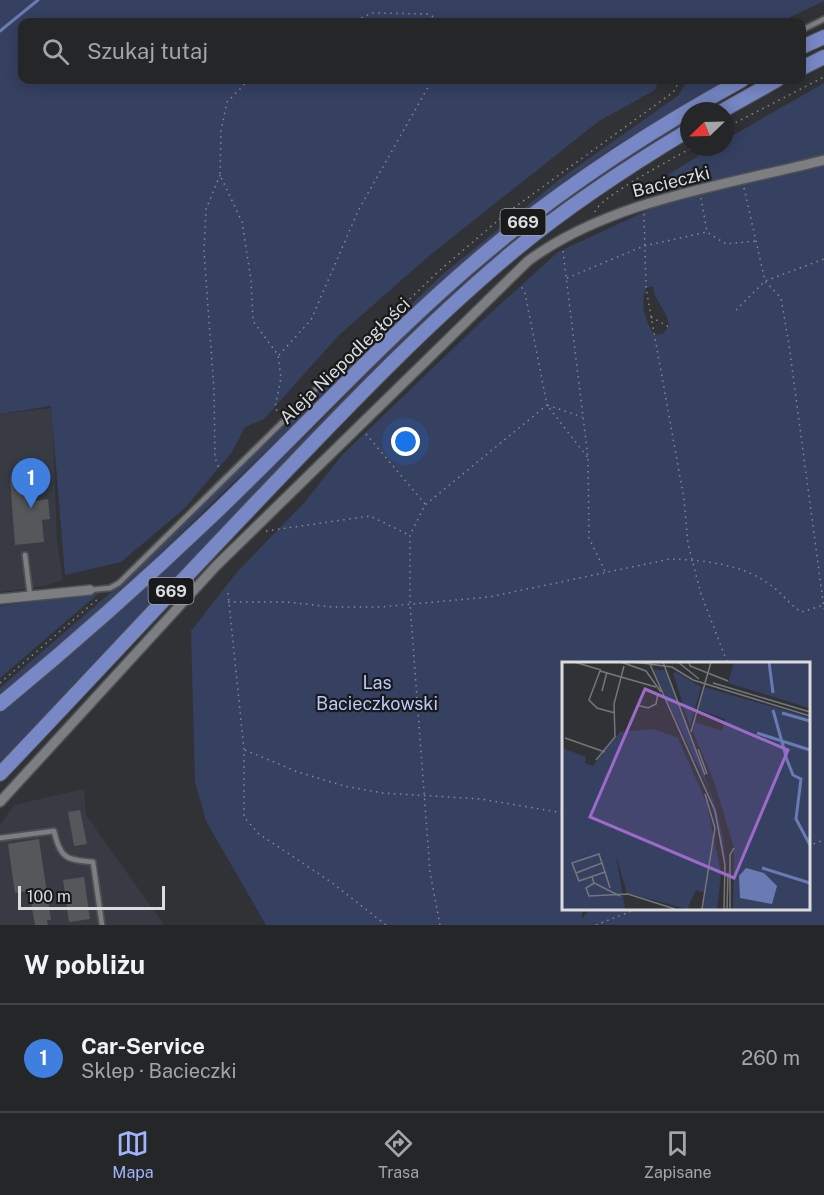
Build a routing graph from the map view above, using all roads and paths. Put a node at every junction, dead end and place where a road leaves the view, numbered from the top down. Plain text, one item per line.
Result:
1 (360, 18) edge
2 (436, 18) edge
3 (824, 19) edge
4 (806, 28) edge
5 (824, 37) edge
6 (806, 45) edge
7 (824, 57) edge
8 (806, 66) edge
9 (824, 77) edge
10 (245, 84) edge
11 (430, 84) edge
12 (735, 84) edge
13 (770, 84) edge
14 (734, 104) edge
15 (734, 123) edge
16 (680, 136) edge
17 (680, 155) edge
18 (824, 160) edge
19 (220, 176) junction
20 (744, 185) dead end
21 (699, 191) junction
22 (645, 205) junction
23 (597, 220) junction
24 (707, 232) junction
25 (756, 241) junction
26 (644, 246) junction
27 (563, 250) dead end
28 (824, 259) edge
29 (566, 278) junction
30 (765, 281) junction
31 (525, 293) dead end
32 (736, 310) dead end
33 (651, 317) junction
34 (669, 327) dead end
35 (278, 355) junction
36 (317, 388) dead end
37 (547, 405) junction
38 (582, 417) junction
39 (285, 422) junction
40 (362, 429) dead end
41 (588, 458) junction
42 (225, 477) junction
43 (425, 505) junction
44 (259, 532) dead end
45 (410, 535) junction
46 (25, 555) dead end
47 (692, 560) junction
48 (605, 571) junction
49 (110, 588) junction
50 (90, 590) joint
51 (228, 593) dead end
52 (30, 595) junction
53 (0, 599) edge
54 (228, 602) junction
55 (410, 604) junction
56 (824, 607) edge
57 (727, 662) edge
58 (0, 683) edge
59 (0, 704) edge
60 (243, 750) junction
61 (0, 774) edge
62 (425, 794) junction
63 (0, 802) edge
64 (562, 813) edge
65 (0, 838) edge
66 (824, 840) edge
67 (809, 845) edge
68 (636, 910) edge
69 (102, 925) edge
70 (386, 925) edge
71 (440, 925) edge
72 (596, 925) edge

1 - 2 path
3 - 4 lane
5 - 6 main road
7 - 8 main road
9 - 15 path
10 - 19 path
11 - 35 path
12 - 59 main road, Aleja Niepodległości / 669
13 - 14 main road
16 - 61 main road, Aleja Niepodległości / 669
17 - 23 path
18 - 21 street, Bacieczki
19 - 35 path
19 - 42 path
20 - 25 path
21 - 22 street, Bacieczki
21 - 24 path
22 - 23 street, Bacieczki
22 - 26 path
23 - 63 street, Bacieczki
24 - 25 path
24 - 26 path
25 - 30 path
26 - 29 path
26 - 33 path
27 - 29 path
28 - 30 path
29 - 38 path
30 - 32 path
30 - 56 path
31 - 37 path
33 - 34 path
33 - 47 path
35 - 39 path
36 - 39 lane
37 - 38 path
37 - 41 path
37 - 43 path
38 - 41 path
39 - 42 lane
40 - 43 path
41 - 48 path
42 - 49 lane
43 - 45 path
44 - 45 path
45 - 55 path
46 - 52 lane
47 - 48 path
47 - 56 path
47 - 57 path
48 - 55 path
49 - 50 lane
49 - 58 path
50 - 52 street
51 - 54 path
52 - 53 street
54 - 55 path
54 - 60 path
55 - 62 path
60 - 62 path
60 - 70 path
62 - 64 path
62 - 71 path
65 - 69 lane
66 - 67 path
68 - 72 path

